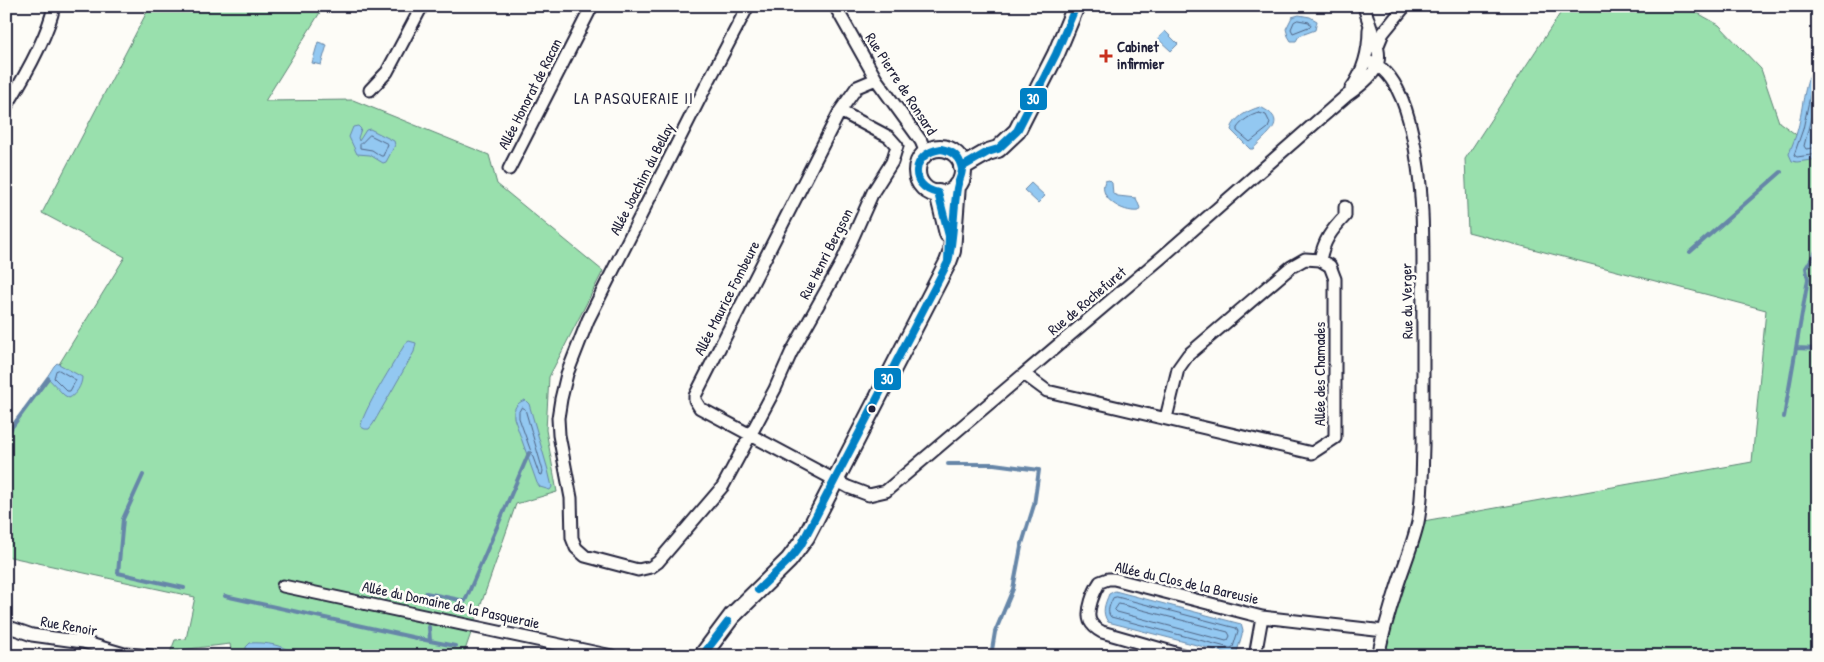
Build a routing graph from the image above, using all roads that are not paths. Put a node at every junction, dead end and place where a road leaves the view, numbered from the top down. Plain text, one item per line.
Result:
1 (54, 6) edge
2 (422, 6) edge
3 (592, 6) edge
4 (748, 6) edge
5 (835, 6) edge
6 (1076, 6) edge
7 (1364, 6) edge
8 (1405, 6) edge
9 (1394, 20) junction
10 (1369, 27) junction
11 (1378, 45) junction
12 (1365, 61) junction
13 (1378, 65) junction
14 (876, 79) junction
15 (370, 90) dead end
16 (1346, 96) junction
17 (6, 107) edge
18 (840, 111) junction
19 (926, 153) junction
20 (962, 167) junction
21 (509, 169) dead end
22 (957, 185) junction
23 (938, 193) junction
24 (1345, 207) dead end
25 (952, 250) junction
26 (1320, 260) junction
27 (1024, 374) junction
28 (1166, 418) junction
29 (750, 435) junction
30 (836, 480) junction
31 (283, 586) dead end
32 (1262, 617) junction
33 (6, 626) edge
34 (1384, 631) junction
35 (129, 655) edge
36 (152, 656) edge
37 (612, 656) edge
38 (702, 656) edge
39 (1186, 656) edge
40 (1255, 656) edge
41 (1378, 656) edge

1 - 17 street
2 - 15 street
3 - 21 street, Allée Honorat de Racan
4 - 29 street, Allée Joachim du Bellay
5 - 14 street, Rue Pierre de Ronsard
6 - 20 street
7 - 10 street
8 - 9 street
9 - 10 street
9 - 11 street
10 - 11 street
10 - 12 street
11 - 13 street
12 - 13 street
12 - 16 street, Rue de Rochefuret
13 - 16 street, Rue de Rochefuret
13 - 34 street, Rue du Verger
14 - 18 street, Allée Maurice Fombeure
14 - 19 street, Rue Pierre de Ronsard
16 - 27 street, Rue de Rochefuret
18 - 29 street, Allée Maurice Fombeure
18 - 29 street, Rue Henri Bergson
19 - 20 street
19 - 23 street
20 - 22 street
22 - 23 street
22 - 25 street
23 - 25 street
24 - 26 street
25 - 30 street
26 - 28 street
26 - 28 street, Allée des Chamades
27 - 28 street, Allée des Chamades
27 - 30 street, Rue de Rochefuret
29 - 30 street, Allée Maurice Fombeure
30 - 38 street
31 - 37 street, Allée du Domaine de la Pasqueraie
32 - 34 street, Allée du Clos de la Bareusie
32 - 39 street, Allée du Clos de la Bareusie
32 - 40 street, Allée du Clos de la Bareusie
33 - 35 street, Rue Renoir
34 - 41 street, Rue du Verger
35 - 36 street, Rue Renoir

